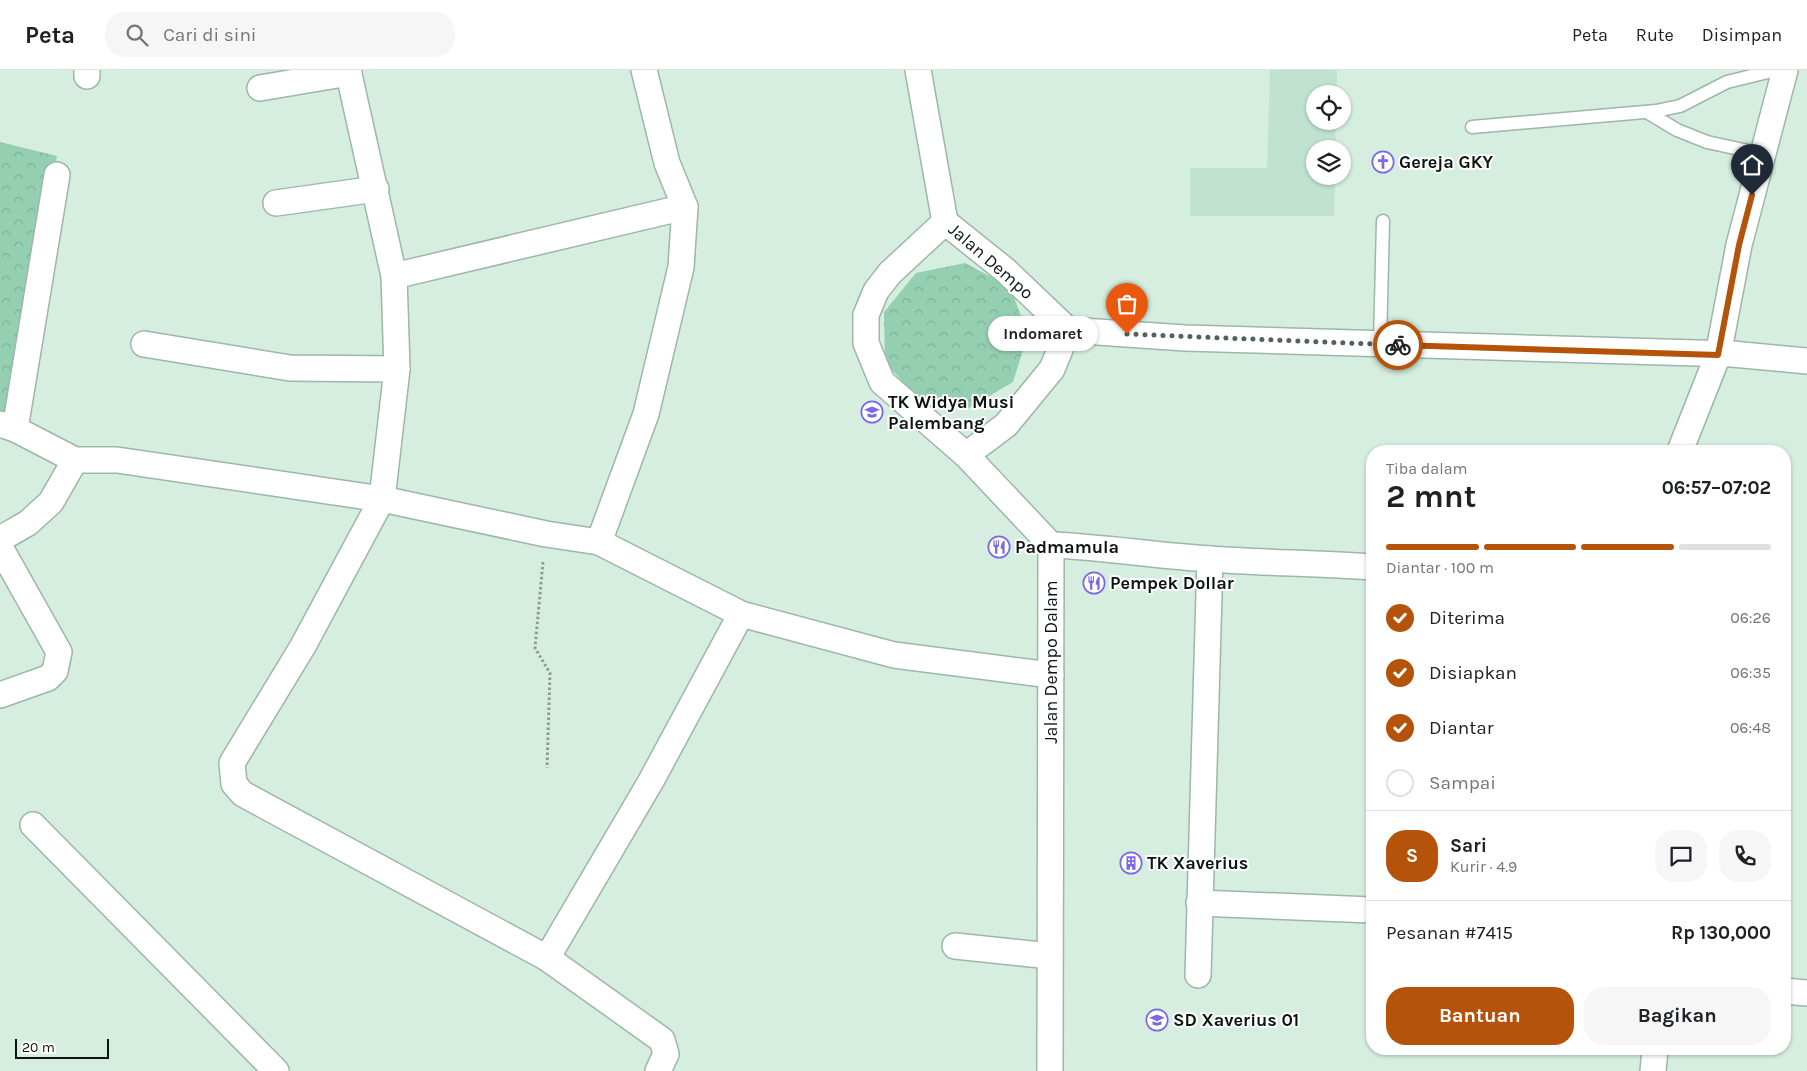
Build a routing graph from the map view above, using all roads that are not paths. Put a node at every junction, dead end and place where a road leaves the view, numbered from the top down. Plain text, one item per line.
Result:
1 (644, 70) edge
2 (918, 70) edge
3 (1776, 70) edge
4 (1785, 70) edge
5 (348, 72) edge
6 (260, 88) dead end
7 (1647, 112) junction
8 (1472, 127) dead end
9 (1762, 154) junction
10 (57, 175) dead end
11 (376, 189) junction
12 (276, 203) dead end
13 (685, 208) junction
14 (1383, 221) dead end
15 (944, 222) junction
16 (394, 276) junction
17 (1068, 330) junction
18 (144, 344) dead end
19 (1380, 344) junction
20 (1718, 355) junction
21 (1807, 362) edge
22 (397, 369) junction
23 (8, 426) edge
24 (1682, 445) edge
25 (966, 455) junction
26 (75, 460) junction
27 (382, 499) junction
28 (0, 538) edge
29 (599, 542) junction
30 (1051, 545) junction
31 (0, 547) edge
32 (1210, 559) junction
33 (1366, 567) edge
34 (741, 614) junction
35 (1051, 676) junction
36 (0, 695) edge
37 (33, 825) dead end
38 (1199, 903) junction
39 (1366, 910) edge
40 (955, 946) dead end
41 (1050, 956) junction
42 (546, 958) junction
43 (1198, 974) dead end
44 (1791, 991) edge
45 (1807, 993) edge
46 (1654, 1055) edge
47 (276, 1071) edge
48 (658, 1071) edge
49 (1050, 1071) edge
50 (1652, 1071) edge

1 - 13 street
2 - 15 street, Jalan Dempo
3 - 7 lane
4 - 9 street
5 - 6 street
5 - 11 street
7 - 8 lane
7 - 9 lane
9 - 20 street
10 - 23 street
11 - 12 street
11 - 16 street
13 - 16 street
13 - 29 street
14 - 19 lane
15 - 17 street, Jalan Dempo
15 - 25 street
16 - 22 street
17 - 19 street
17 - 25 street
18 - 22 street
19 - 20 street
20 - 21 street
20 - 24 street
22 - 27 street
23 - 26 street
25 - 30 street
26 - 27 street
26 - 28 street
27 - 29 street
27 - 42 street
29 - 34 street
30 - 32 street
30 - 35 street, Jalan Dempo Dalam
31 - 36 street
32 - 33 street
32 - 38 street
34 - 35 street
34 - 42 street
35 - 41 street, Jalan Dempo Dalam
37 - 47 street
38 - 39 street
38 - 43 street
40 - 41 street
41 - 49 street, Jalan Dempo Dalam
42 - 48 street
44 - 45 street
46 - 50 street

